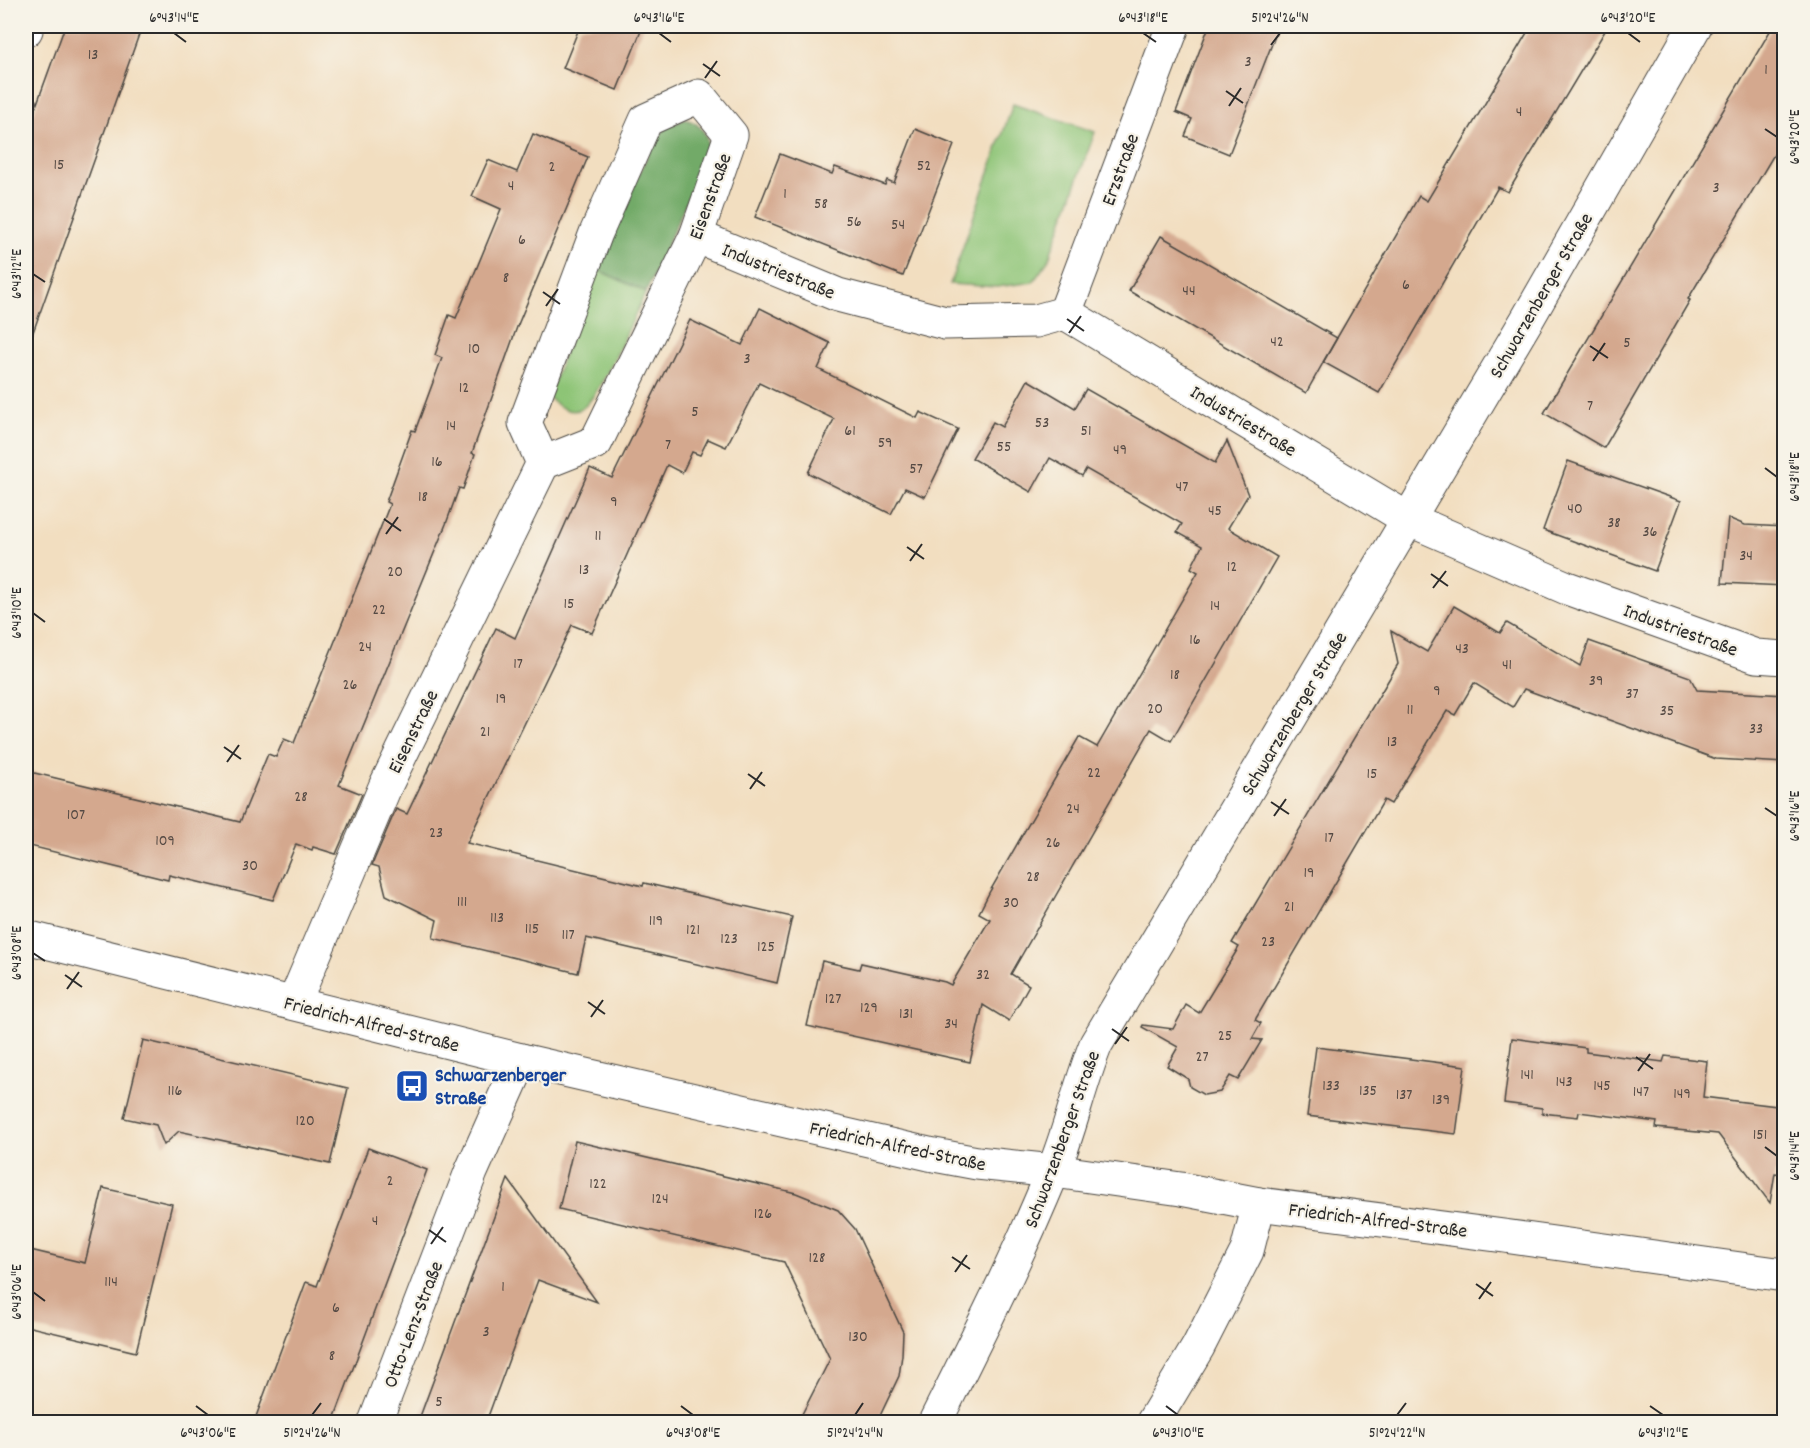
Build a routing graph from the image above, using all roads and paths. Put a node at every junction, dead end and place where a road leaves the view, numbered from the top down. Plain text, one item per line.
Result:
1 (1173, 26) edge
2 (1695, 26) edge
3 (696, 236) junction
4 (1065, 313) junction
5 (543, 463) junction
6 (1408, 519) junction
7 (1785, 658) edge
8 (26, 937) edge
9 (294, 1003) junction
10 (521, 1060) junction
11 (1053, 1171) junction
12 (1259, 1204) junction
13 (1785, 1275) edge
14 (375, 1422) edge
15 (935, 1422) edge
16 (1153, 1422) edge

1 - 4 street, Erzstraße
2 - 6 street, Schwarzenberger Straße
3 - 4 street, Industriestraße
3 - 5 street, Eisenstraße
3 - 5 street, Eisenstraße
4 - 6 street, Industriestraße
5 - 9 street, Eisenstraße
6 - 7 street, Industriestraße
6 - 11 street, Schwarzenberger Straße
8 - 9 street, Friedrich-Alfred-Straße
9 - 10 street, Friedrich-Alfred-Straße
10 - 11 street, Friedrich-Alfred-Straße
10 - 14 street, Otto-Lenz-Straße
11 - 12 street, Friedrich-Alfred-Straße
11 - 15 street, Schwarzenberger Straße
12 - 13 street, Friedrich-Alfred-Straße
12 - 16 street

